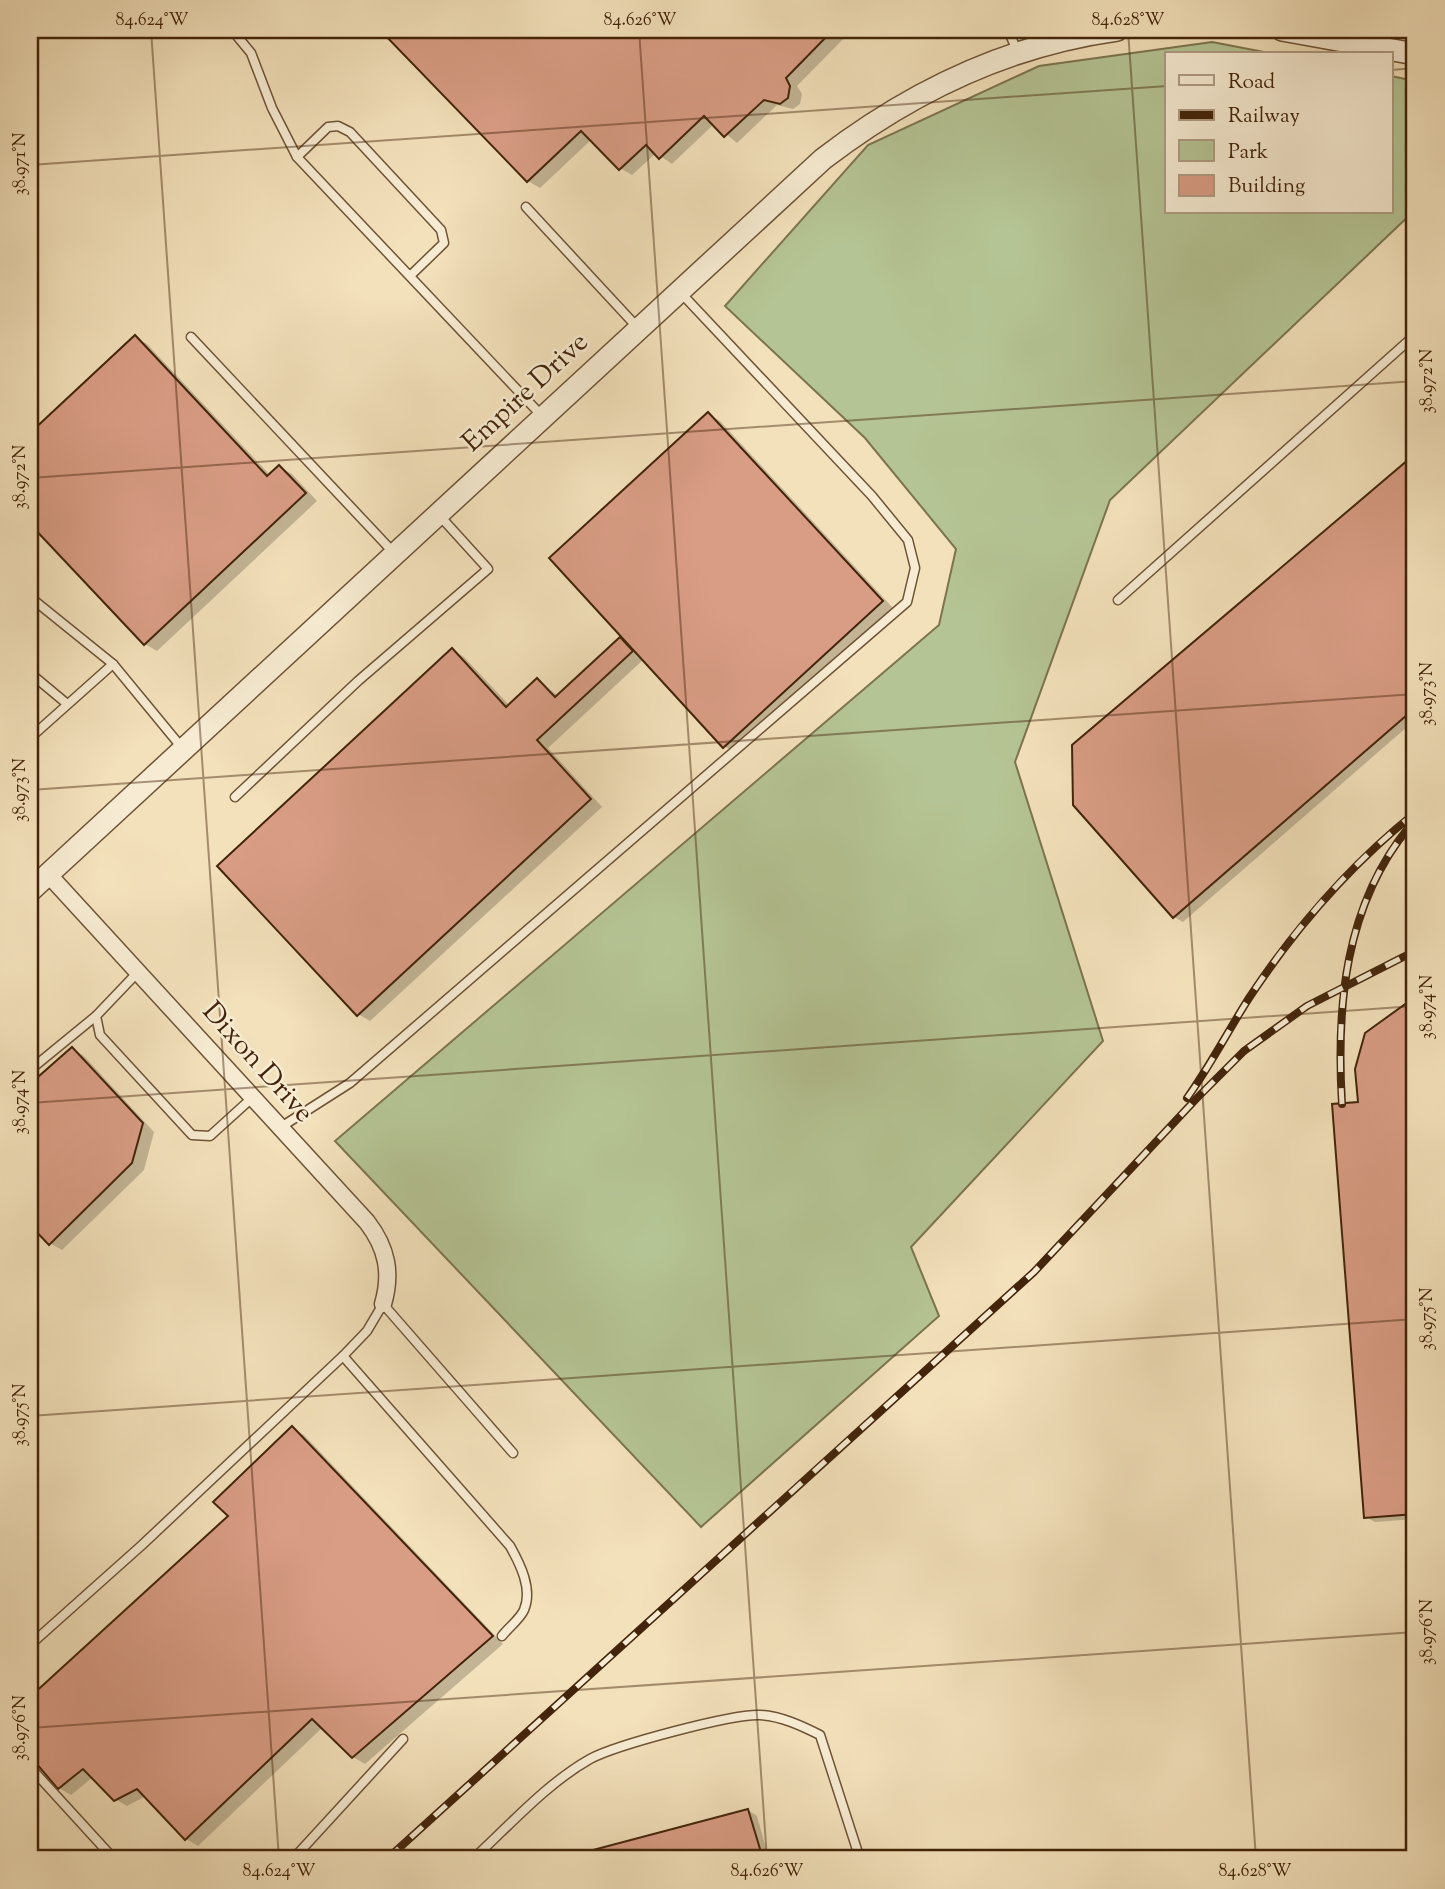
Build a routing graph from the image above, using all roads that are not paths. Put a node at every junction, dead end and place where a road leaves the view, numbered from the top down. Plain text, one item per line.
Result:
1 (232, 30) edge
2 (1008, 30) edge
3 (1117, 30) edge
4 (1282, 30) edge
5 (1323, 33) edge
6 (1018, 53) junction
7 (1415, 54) edge
8 (297, 157) junction
9 (526, 207) dead end
10 (411, 275) junction
11 (679, 291) junction
12 (638, 328) junction
13 (1415, 334) edge
14 (191, 337) dead end
15 (542, 416) junction
16 (437, 513) junction
17 (394, 553) junction
18 (30, 597) edge
19 (1118, 600) dead end
20 (113, 664) junction
21 (30, 673) edge
22 (66, 703) junction
23 (30, 738) edge
24 (183, 749) junction
25 (235, 797) dead end
26 (48, 874) junction
27 (30, 891) edge
28 (138, 972) junction
29 (96, 1016) junction
30 (30, 1070) edge
31 (253, 1097) junction
32 (281, 1128) junction
33 (383, 1304) junction
34 (343, 1356) junction
35 (513, 1453) dead end
36 (502, 1636) dead end
37 (30, 1645) edge
38 (403, 1739) dead end
39 (30, 1767) edge
40 (114, 1859) edge
41 (293, 1859) edge
42 (473, 1859) edge
43 (860, 1859) edge

1 - 8 lane
2 - 6 lane
3 - 6 street, Empire Drive
4 - 5 street
5 - 7 street
6 - 11 street, Empire Drive
8 - 10 lane
8 - 10 lane
9 - 12 lane
10 - 15 lane
11 - 12 street, Empire Drive
11 - 32 lane
12 - 15 street, Empire Drive
13 - 19 lane
14 - 17 lane
15 - 16 street, Empire Drive
16 - 17 street, Empire Drive
16 - 25 lane
17 - 24 street, Empire Drive
18 - 20 lane
20 - 22 lane
20 - 24 lane
21 - 22 lane
22 - 23 lane
24 - 26 street, Empire Drive
26 - 27 street, Empire Drive
26 - 28 street, Dixon Drive
28 - 29 lane
28 - 31 street, Dixon Drive
29 - 30 lane
29 - 31 lane
31 - 32 street, Dixon Drive
32 - 33 street, Dixon Drive
33 - 34 lane
33 - 35 lane
34 - 36 lane
34 - 37 lane
38 - 41 lane
39 - 40 lane
42 - 43 lane

